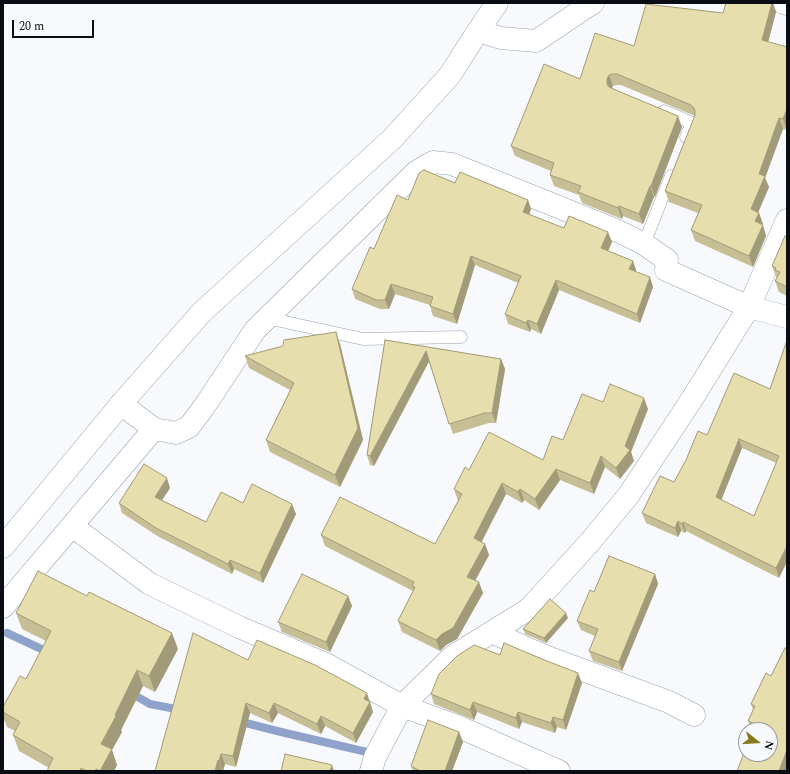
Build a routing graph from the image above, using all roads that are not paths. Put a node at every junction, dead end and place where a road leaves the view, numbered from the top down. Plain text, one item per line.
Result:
1 (497, 3) edge
2 (593, 3) edge
3 (784, 3) edge
4 (787, 4) edge
5 (478, 31) junction
6 (652, 106) edge
7 (681, 151) edge
8 (675, 166) edge
9 (787, 220) edge
10 (644, 244) junction
11 (749, 307) junction
12 (267, 318) junction
13 (787, 318) edge
14 (461, 337) dead end
15 (121, 404) junction
16 (154, 429) junction
17 (72, 526) junction
18 (3, 547) edge
19 (3, 607) edge
20 (492, 632) junction
21 (402, 706) junction
22 (694, 715) dead end
23 (371, 771) edge
24 (559, 771) edge

1 - 5 street
2 - 5 street
3 - 4 street
5 - 15 street
6 - 7 lane
8 - 10 lane
9 - 11 street
10 - 11 street
10 - 12 street
11 - 13 street
11 - 20 street
12 - 14 lane
12 - 16 street
15 - 16 street
15 - 18 street
16 - 17 street
17 - 19 street
17 - 21 street
20 - 21 street
20 - 22 street
21 - 23 street
21 - 24 street

